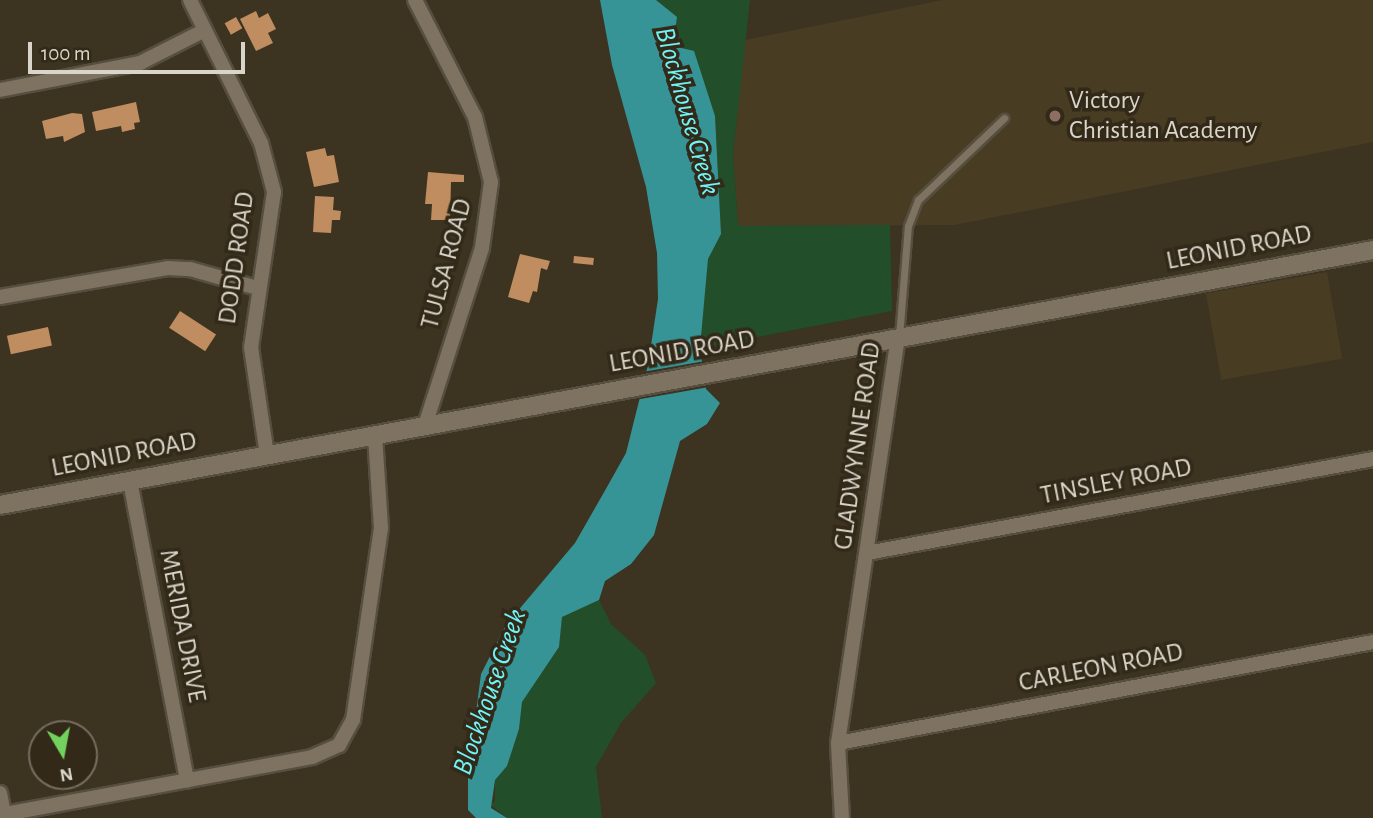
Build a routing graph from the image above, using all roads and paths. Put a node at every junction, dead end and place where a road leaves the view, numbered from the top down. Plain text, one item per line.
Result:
1 (190, 0) edge
2 (415, 0) edge
3 (203, 31) junction
4 (0, 90) edge
5 (1004, 118) dead end
6 (1373, 250) edge
7 (257, 288) junction
8 (0, 297) edge
9 (898, 338) junction
10 (425, 426) junction
11 (374, 436) junction
12 (267, 455) junction
13 (1373, 459) edge
14 (130, 481) junction
15 (0, 505) edge
16 (867, 553) junction
17 (1373, 642) edge
18 (838, 743) junction
19 (187, 781) junction
20 (0, 793) edge
21 (2, 815) edge
22 (842, 818) edge

1 - 3 street, DODD ROAD
2 - 10 street, TULSA ROAD
3 - 4 street
3 - 7 street, DODD ROAD
5 - 9 lane, GLADWYNNE ROAD
6 - 9 street, LEONID ROAD
7 - 8 street
7 - 12 street, DODD ROAD
9 - 10 street, LEONID ROAD
9 - 16 street, GLADWYNNE ROAD
10 - 11 street, LEONID ROAD
11 - 12 street, LEONID ROAD
11 - 19 street
12 - 14 street, LEONID ROAD
13 - 16 street, TINSLEY ROAD
14 - 15 street, LEONID ROAD
14 - 19 street, MERIDA DRIVE
16 - 18 street, GLADWYNNE ROAD
17 - 18 street, CARLEON ROAD
18 - 22 street, GLADWYNNE ROAD
19 - 21 street
20 - 21 street

